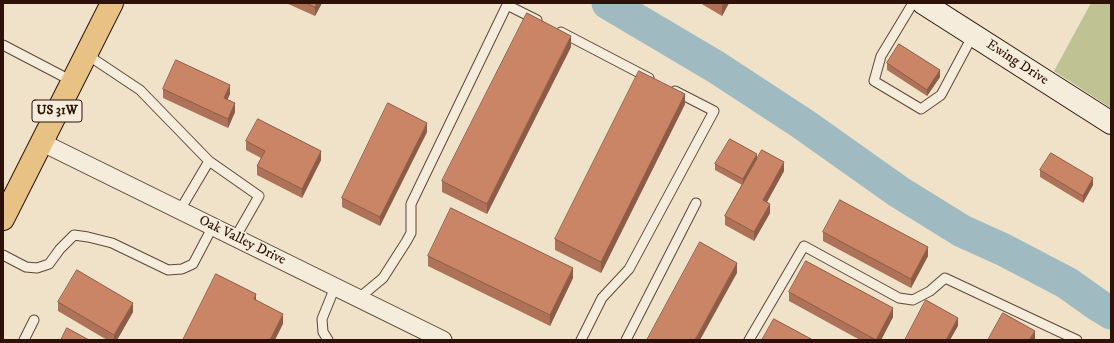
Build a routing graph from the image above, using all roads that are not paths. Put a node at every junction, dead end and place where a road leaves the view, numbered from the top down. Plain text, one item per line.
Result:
1 (112, 3) edge
2 (913, 3) edge
3 (923, 3) edge
4 (973, 35) junction
5 (3, 45) edge
6 (86, 54) junction
7 (72, 81) junction
8 (1111, 124) edge
9 (41, 142) junction
10 (209, 161) junction
11 (696, 203) dead end
12 (5, 208) edge
13 (180, 210) junction
14 (213, 226) junction
15 (235, 238) junction
16 (3, 255) edge
17 (335, 287) junction
18 (359, 298) junction
19 (34, 320) dead end
20 (24, 340) edge
21 (328, 340) edge
22 (443, 340) edge
23 (581, 340) edge
24 (626, 340) edge
25 (749, 340) edge
26 (1077, 340) edge

1 - 6 main road, US 31W
2 - 4 lane
3 - 4 main road, Ewing Drive
4 - 8 main road, Ewing Drive
5 - 7 lane
6 - 7 main road, US 31W
6 - 10 lane
7 - 9 main road, US 31W
9 - 12 main road, US 31W
9 - 13 street, Oak Valley Drive
10 - 13 lane
10 - 15 lane
11 - 24 lane
13 - 14 street, Oak Valley Drive
14 - 15 street, Oak Valley Drive
14 - 16 lane
15 - 17 street, Oak Valley Drive
17 - 18 street, Oak Valley Drive
17 - 21 lane
18 - 22 street, Oak Valley Drive
18 - 23 lane
19 - 20 lane
25 - 26 lane

